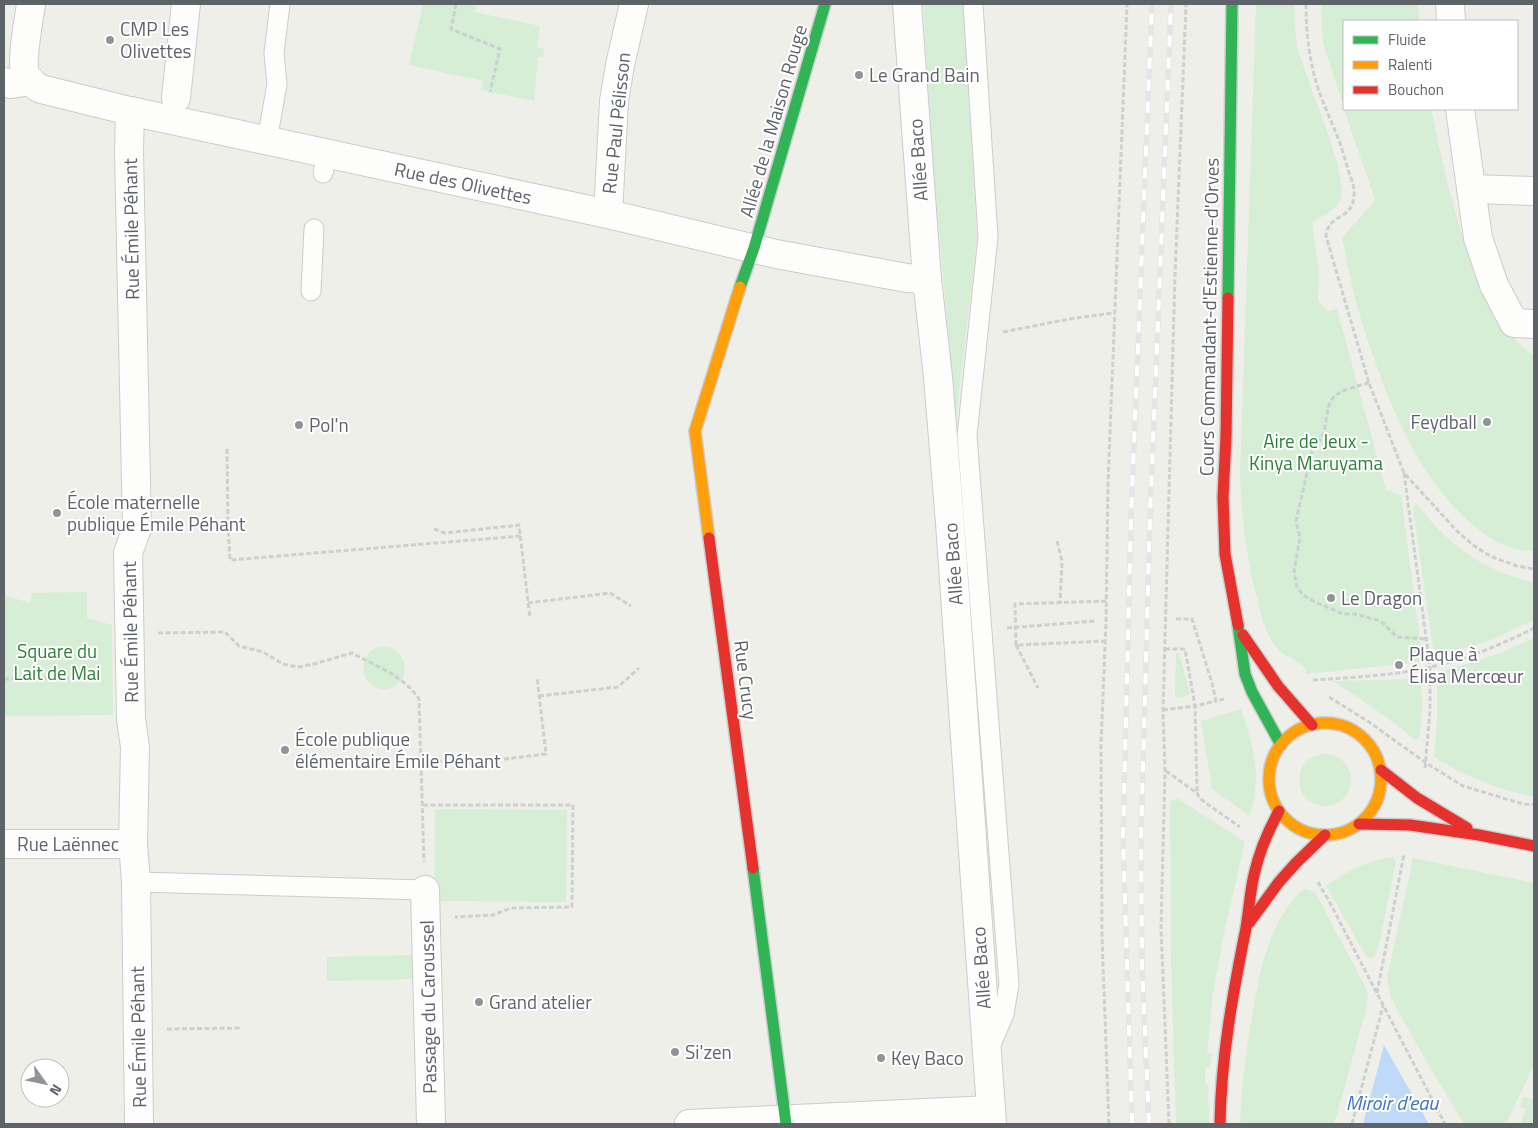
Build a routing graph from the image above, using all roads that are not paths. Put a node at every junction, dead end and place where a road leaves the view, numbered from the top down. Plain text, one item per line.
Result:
1 (31, 4) edge
2 (186, 4) edge
3 (280, 4) edge
4 (634, 4) edge
5 (825, 4) edge
6 (907, 4) edge
7 (973, 4) edge
8 (1232, 4) edge
9 (1450, 4) edge
10 (1451, 20) edge
11 (31, 81) junction
12 (4, 82) edge
13 (176, 98) dead end
14 (1460, 110) edge
15 (130, 111) junction
16 (267, 141) junction
17 (1471, 189) junction
18 (1534, 191) edge
19 (608, 214) junction
20 (314, 228) dead end
21 (754, 248) junction
22 (927, 278) junction
23 (310, 291) dead end
24 (1533, 316) edge
25 (1239, 630) junction
26 (1312, 725) junction
27 (1281, 745) junction
28 (1380, 770) junction
29 (1279, 811) junction
30 (1359, 824) junction
31 (1479, 835) junction
32 (1325, 836) junction
33 (4, 844) edge
34 (133, 844) junction
35 (1534, 846) edge
36 (136, 882) junction
37 (425, 890) joint
38 (1245, 929) junction
39 (987, 1052) junction
40 (992, 1117) edge
41 (786, 1122) edge
42 (139, 1124) edge
43 (431, 1124) edge
44 (689, 1124) edge
45 (1220, 1124) edge

1 - 11 street
2 - 13 street
3 - 16 lane
4 - 19 street, Rue Paul Pélisson
5 - 21 main road, Allée de la Maison Rouge
6 - 22 street, Allée Baco
7 - 39 lane
8 - 25 main road, Cours Commandant-d'Estienne-d'Orves
9 - 10 street
11 - 12 street
11 - 15 street, Rue des Olivettes
14 - 17 street
15 - 16 street, Rue des Olivettes
15 - 34 street, Rue Émile Péhant
16 - 19 street, Rue des Olivettes
17 - 18 street
17 - 24 street
19 - 21 street, Rue des Olivettes
20 - 23 lane
21 - 22 street, Rue des Olivettes
21 - 41 main road, Rue Crucy
22 - 39 street, Allée Baco
25 - 26 main road, Cours Commandant-d'Estienne-d'Orves
25 - 27 main road, Cours Commandant-d'Estienne-d'Orves
26 - 27 main road
26 - 28 main road
27 - 29 main road
28 - 30 main road
28 - 31 main road
29 - 32 main road
29 - 38 main road
30 - 31 main road
30 - 32 main road
31 - 35 main road
32 - 38 main road
33 - 34 street, Rue Laënnec
34 - 36 street, Rue Émile Péhant
36 - 37 lane
36 - 42 street, Rue Émile Péhant
37 - 43 street, Passage du Caroussel
38 - 45 main road
39 - 40 street, Allée Baco
40 - 41 street
41 - 44 street

